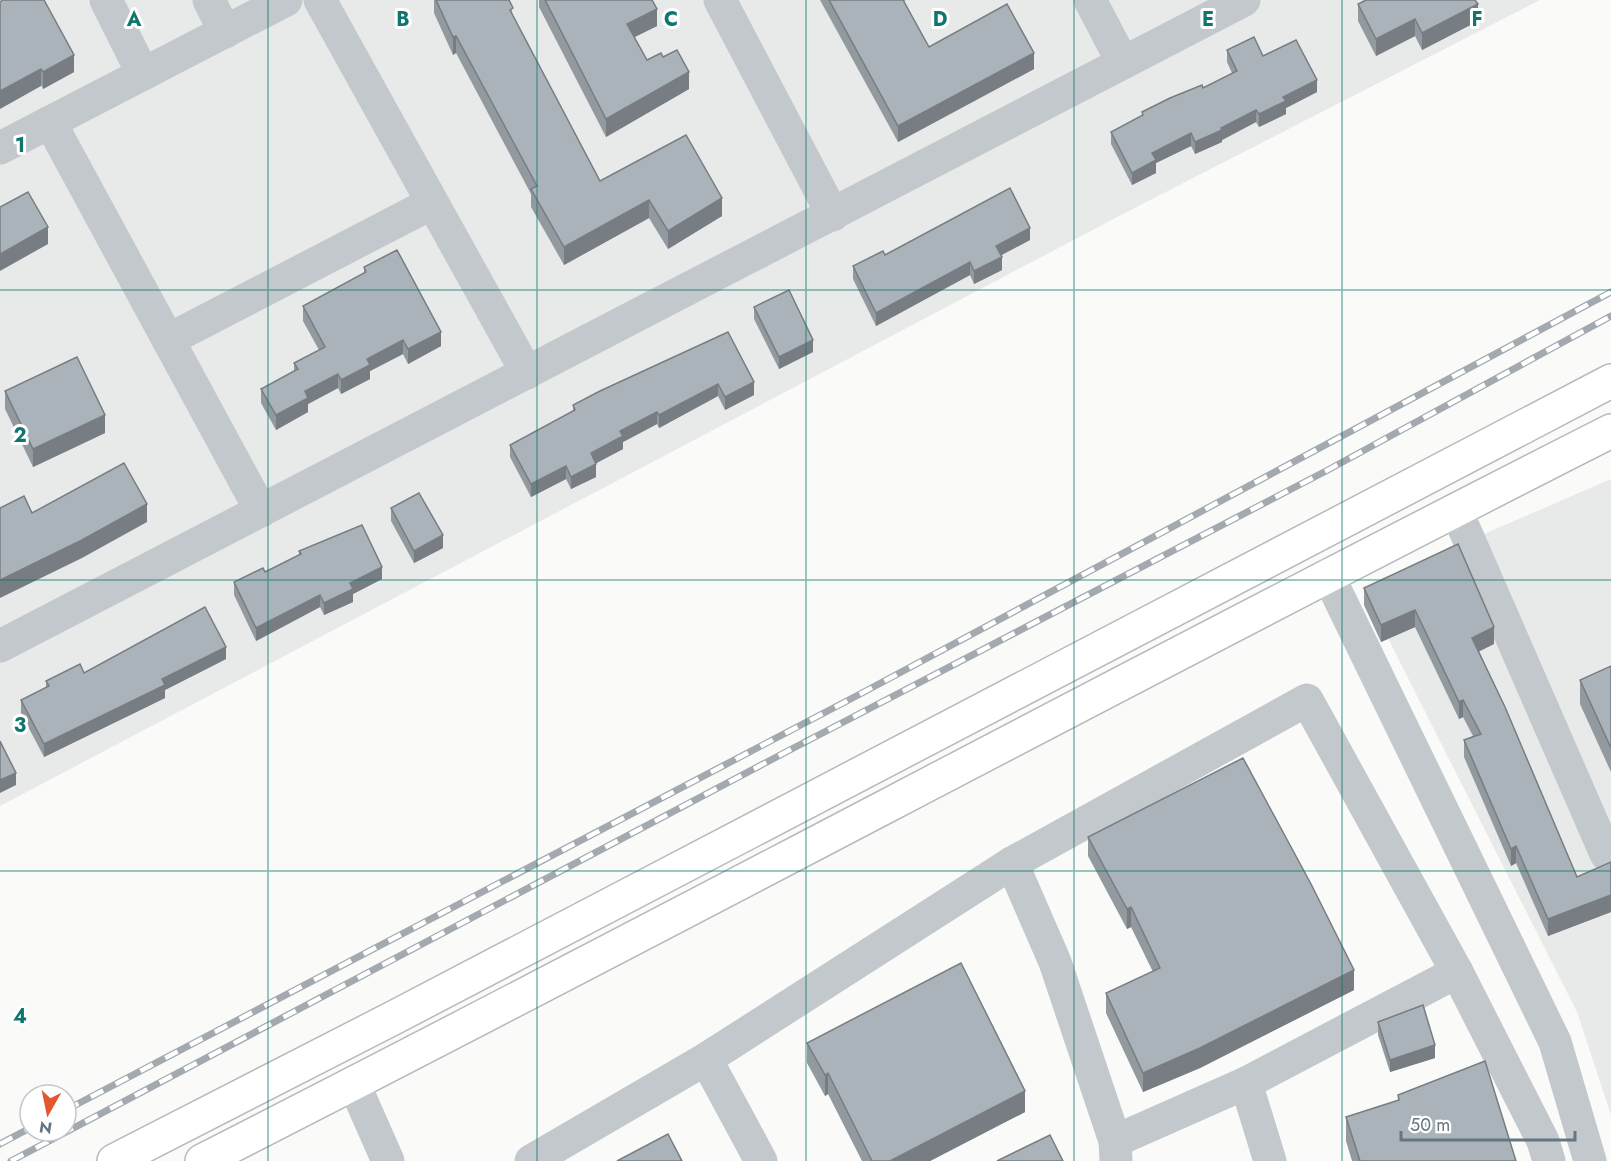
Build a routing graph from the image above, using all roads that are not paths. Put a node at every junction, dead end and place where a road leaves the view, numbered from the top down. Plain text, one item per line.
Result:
1 (106, 0) edge
2 (209, 0) edge
3 (286, 0) edge
4 (320, 0) edge
5 (720, 0) edge
6 (1090, 0) edge
7 (1244, 0) edge
8 (225, 32) junction
9 (1123, 63) junction
10 (143, 74) junction
11 (50, 122) junction
12 (0, 148) edge
13 (432, 203) junction
14 (833, 215) junction
15 (168, 340) junction
16 (526, 373) junction
17 (1611, 381) edge
18 (1611, 431) edge
19 (261, 510) junction
20 (1456, 510) junction
21 (1328, 575) junction
22 (0, 646) edge
23 (1611, 852) edge
24 (1012, 863) junction
25 (1457, 972) junction
26 (706, 1059) junction
27 (1246, 1083) junction
28 (354, 1084) junction
29 (1116, 1151) edge
30 (114, 1161) edge
31 (202, 1161) edge
32 (388, 1161) edge
33 (531, 1161) edge
34 (761, 1161) edge
35 (1270, 1161) edge
36 (1549, 1161) edge
37 (1590, 1161) edge

1 - 10 street
2 - 8 street
3 - 8 street
4 - 13 street
5 - 14 street
6 - 9 street
7 - 9 street
8 - 10 street
9 - 14 street
10 - 11 street
11 - 12 street
11 - 15 street
13 - 15 street
13 - 16 street
14 - 16 street
15 - 19 street
16 - 19 street
17 - 30 main road
18 - 20 main road
19 - 22 street
20 - 21 main road
20 - 23 street
21 - 28 main road
21 - 37 street
24 - 25 street
24 - 26 street
24 - 29 street
25 - 27 street
25 - 36 street
26 - 33 street
26 - 34 street
27 - 29 street
27 - 35 street
28 - 31 main road
28 - 32 street

